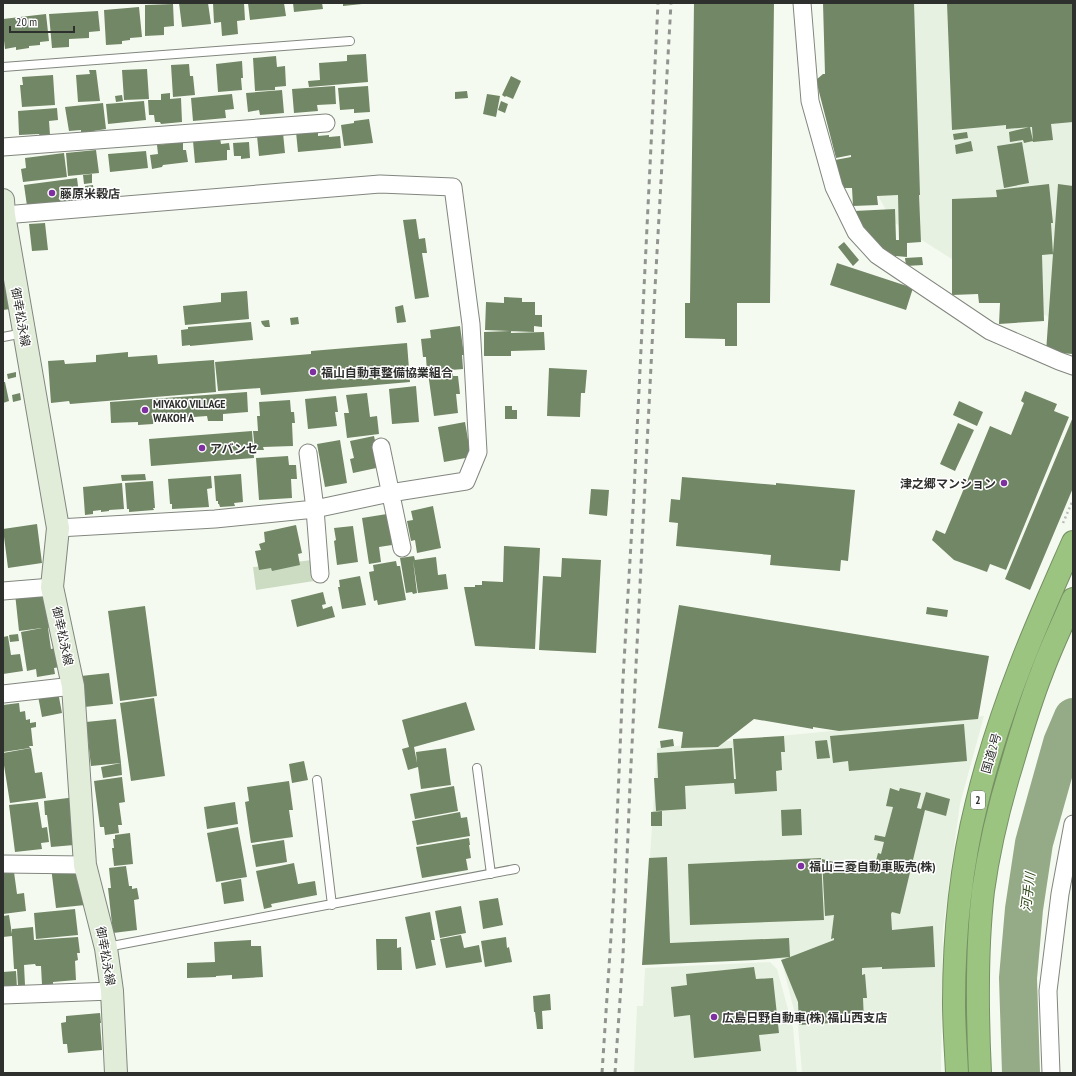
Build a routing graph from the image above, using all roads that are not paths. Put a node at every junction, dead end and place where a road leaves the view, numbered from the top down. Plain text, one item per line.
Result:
1 (802, 3) edge
2 (350, 41) dead end
3 (3, 67) edge
4 (326, 123) dead end
5 (3, 147) edge
6 (3, 208) edge
7 (13, 335) edge
8 (1073, 366) edge
9 (381, 447) dead end
10 (308, 453) dead end
11 (390, 493) junction
12 (316, 509) junction
13 (58, 528) junction
14 (1073, 542) edge
15 (402, 548) dead end
16 (320, 574) dead end
17 (52, 587) junction
18 (3, 591) edge
19 (1073, 599) edge
20 (73, 686) junction
21 (3, 694) edge
22 (477, 768) dead end
23 (317, 780) dead end
24 (1073, 824) edge
25 (3, 864) edge
26 (85, 865) junction
27 (515, 869) dead end
28 (491, 874) junction
29 (332, 905) junction
30 (106, 948) junction
31 (112, 991) junction
32 (3, 995) edge
33 (116, 1073) edge
34 (957, 1073) edge
35 (980, 1073) edge
36 (1051, 1073) edge

1 - 8 street
2 - 3 lane
4 - 5 street
6 - 7 main road, 御幸松永線
6 - 11 street
7 - 13 main road, 御幸松永線
9 - 11 street
10 - 12 street
11 - 12 street
11 - 15 street
12 - 13 street
12 - 16 street
13 - 17 main road, 御幸松永線
14 - 34 highway, 国道2号 / 2
17 - 18 street
17 - 20 main road, 御幸松永線
19 - 35 highway, 国道2号 / 2
20 - 21 street
20 - 26 main road, 御幸松永線
22 - 28 lane
23 - 29 lane
24 - 36 street
25 - 26 street
26 - 30 main road, 御幸松永線
27 - 28 lane
28 - 29 lane
29 - 30 lane
30 - 31 main road, 御幸松永線
31 - 32 street
31 - 33 main road, 御幸松永線

